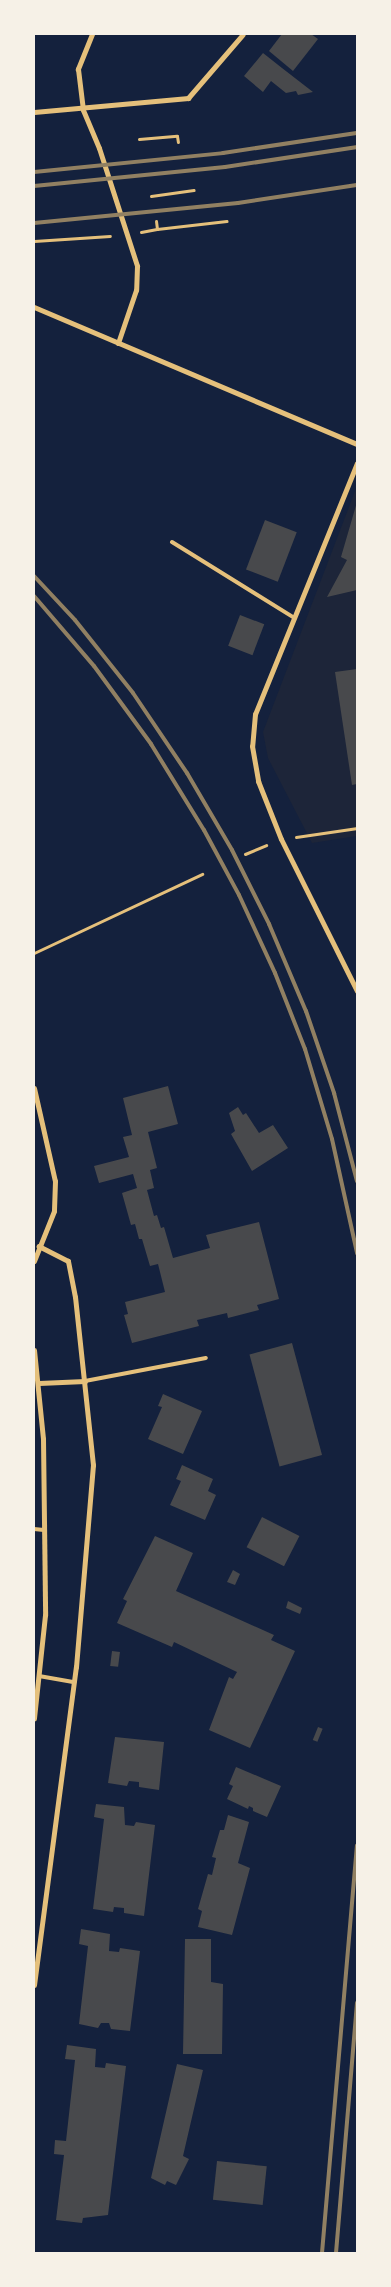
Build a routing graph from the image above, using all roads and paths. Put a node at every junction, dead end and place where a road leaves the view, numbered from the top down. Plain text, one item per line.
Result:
1 (92, 34) edge
2 (243, 34) edge
3 (82, 110) junction
4 (34, 112) edge
5 (138, 140) dead end
6 (178, 142) dead end
7 (194, 190) dead end
8 (151, 196) dead end
9 (156, 221) dead end
10 (227, 221) dead end
11 (157, 229) junction
12 (128, 235) junction
13 (34, 240) edge
14 (34, 307) edge
15 (118, 343) junction
16 (357, 444) edge
17 (357, 463) edge
18 (172, 542) dead end
19 (293, 617) junction
20 (357, 828) edge
21 (281, 839) junction
22 (245, 854) dead end
23 (202, 874) dead end
24 (34, 953) edge
25 (357, 991) edge
26 (34, 1088) edge
27 (39, 1246) junction
28 (34, 1261) edge
29 (34, 1350) edge
30 (206, 1358) dead end
31 (85, 1381) junction
32 (39, 1383) junction
33 (34, 1529) edge
34 (44, 1530) junction
35 (39, 1676) junction
36 (74, 1682) junction
37 (34, 1718) edge
38 (34, 1985) edge

1 - 3 street
2 - 3 street
3 - 4 street
3 - 12 street
5 - 6 path
7 - 8 path
9 - 11 path
10 - 11 path
11 - 12 path
12 - 13 path
12 - 15 street
14 - 15 street
15 - 16 street
17 - 19 street
18 - 19 lane
19 - 21 street
20 - 21 path
21 - 22 path
21 - 25 street
23 - 24 path
26 - 27 street
27 - 28 street
27 - 31 street
29 - 32 street
30 - 31 lane
31 - 32 street
31 - 36 street
32 - 34 street
33 - 34 lane
34 - 35 street
35 - 36 lane
35 - 37 street
36 - 38 street

